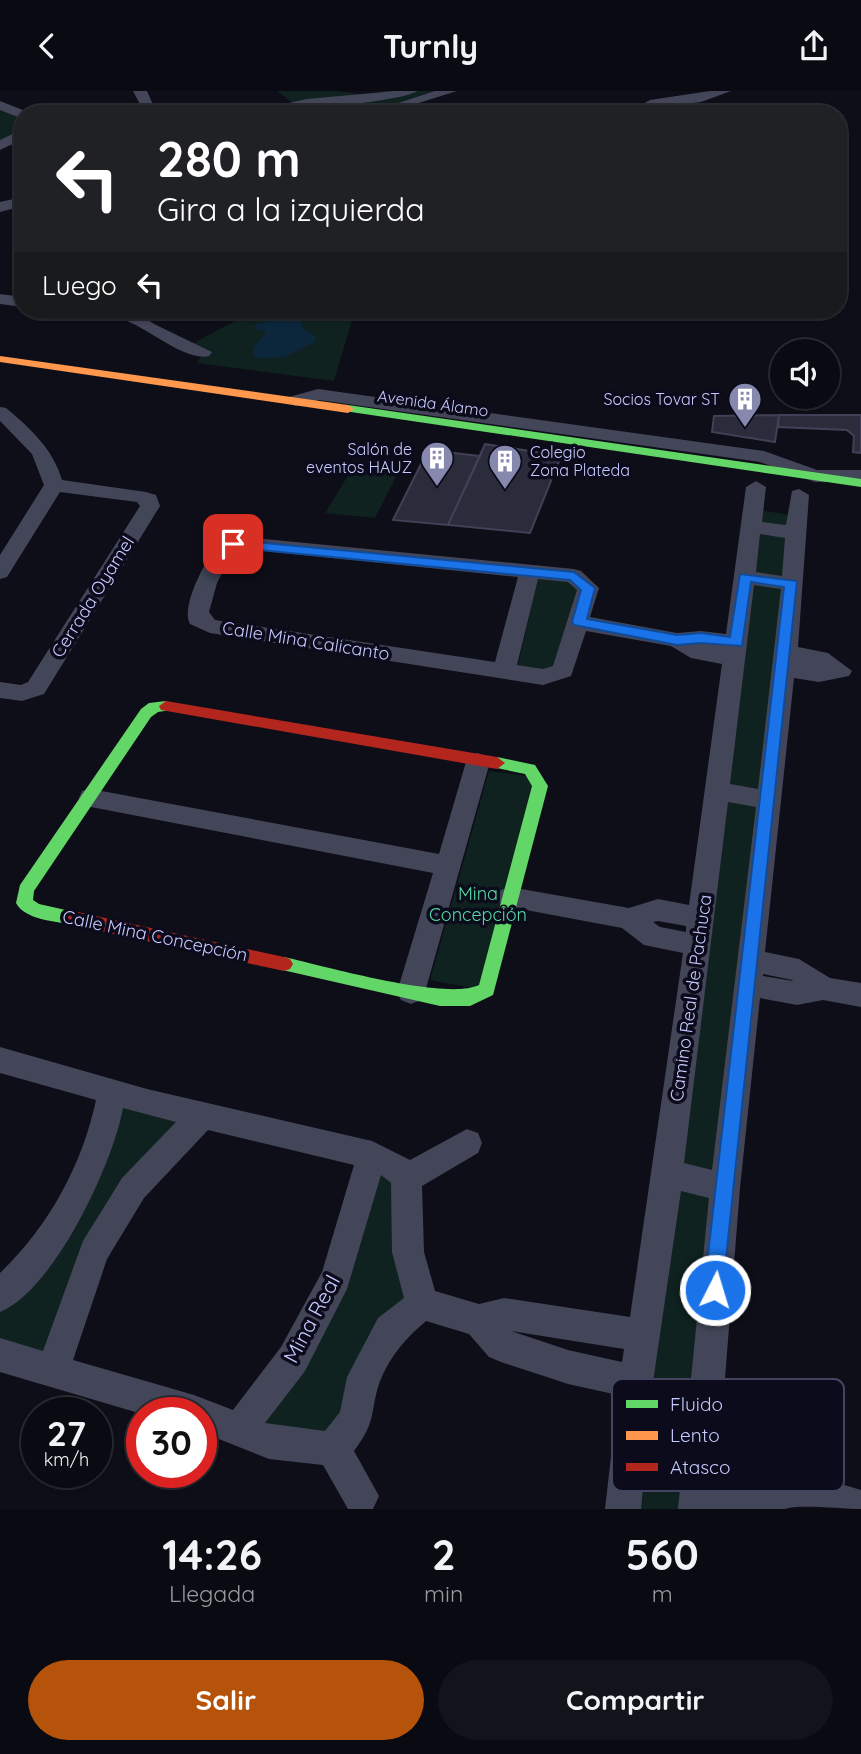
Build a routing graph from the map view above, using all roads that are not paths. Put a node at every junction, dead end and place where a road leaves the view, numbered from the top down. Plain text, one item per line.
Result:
1 (310, 91) edge
2 (337, 91) edge
3 (410, 91) edge
4 (450, 91) edge
5 (724, 91) edge
6 (382, 97) junction
7 (295, 104) junction
8 (650, 104) dead end
9 (290, 105) edge
10 (407, 105) edge
11 (135, 319) edge
12 (204, 352) dead end
13 (0, 359) edge
14 (295, 401) joint
15 (0, 412) edge
16 (815, 476) junction
17 (861, 476) edge
18 (861, 483) edge
19 (54, 485) junction
20 (756, 487) dead end
21 (799, 495) dead end
22 (751, 527) junction
23 (796, 533) junction
24 (0, 572) edge
25 (528, 573) junction
26 (745, 577) junction
27 (792, 584) junction
28 (579, 622) junction
29 (736, 651) junction
30 (785, 661) junction
31 (504, 671) junction
32 (851, 672) edge
33 (0, 690) edge
34 (478, 762) junction
35 (718, 791) junction
36 (91, 798) junction
37 (767, 800) junction
38 (449, 866) junction
39 (510, 897) junction
40 (699, 932) junction
41 (751, 973) junction
42 (411, 992) junction
43 (861, 995) edge
44 (0, 1059) edge
45 (112, 1092) junction
46 (204, 1113) junction
47 (467, 1143) dead end
48 (372, 1155) junction
49 (668, 1173) junction
50 (406, 1179) junction
51 (725, 1188) junction
52 (0, 1296) edge
53 (422, 1304) junction
54 (479, 1320) junction
55 (644, 1336) junction
56 (0, 1355) edge
57 (53, 1370) junction
58 (622, 1379) edge
59 (637, 1379) edge
60 (708, 1379) edge
61 (144, 1397) edge
62 (217, 1421) edge
63 (239, 1430) junction
64 (333, 1449) junction
65 (625, 1491) edge
66 (785, 1491) edge
67 (804, 1491) edge
68 (361, 1496) dead end
69 (698, 1498) edge
70 (623, 1509) edge
71 (861, 1509) edge

1 - 7 street
2 - 6 street
3 - 6 street
4 - 10 street
5 - 8 street
6 - 7 street
7 - 9 street
11 - 12 street
13 - 14 street
14 - 16 street
15 - 19 street
16 - 17 street
16 - 18 street
19 - 24 street
19 - 33 street, Cerrada Oyamel
20 - 22 street, Camino Real de Pachuca
21 - 23 street
22 - 23 street
22 - 26 street, Camino Real de Pachuca
23 - 27 street
25 - 28 street, Calle Mina Calicanto
25 - 31 street
25 - 31 street, Calle Mina Calicanto
26 - 27 street
26 - 29 street, Camino Real de Pachuca
27 - 30 street
28 - 29 street
28 - 31 street, Calle Mina Calicanto
29 - 35 street, Camino Real de Pachuca
30 - 32 street
30 - 37 street
34 - 36 street, Calle Mina Concepción
34 - 38 street
34 - 39 street, Calle Mina Concepción
35 - 37 street
35 - 40 street, Camino Real de Pachuca
36 - 38 street
36 - 42 street, Calle Mina Concepción
37 - 41 street
38 - 42 street
39 - 40 street
39 - 42 street, Calle Mina Concepción
40 - 49 street, Camino Real de Pachuca
41 - 43 street
41 - 51 street
44 - 45 street
45 - 46 street
45 - 52 street
46 - 48 street
46 - 57 street
47 - 50 street
48 - 50 street
48 - 63 street, Mina Real
49 - 51 street
49 - 55 street, Camino Real de Pachuca
50 - 53 street
51 - 60 street
53 - 54 street
53 - 64 street
54 - 55 street
54 - 58 street
55 - 59 street, Camino Real de Pachuca
56 - 57 street
57 - 61 street
62 - 63 street
63 - 64 street
64 - 68 street
65 - 70 street, Camino Real de Pachuca
66 - 69 street
67 - 71 street

